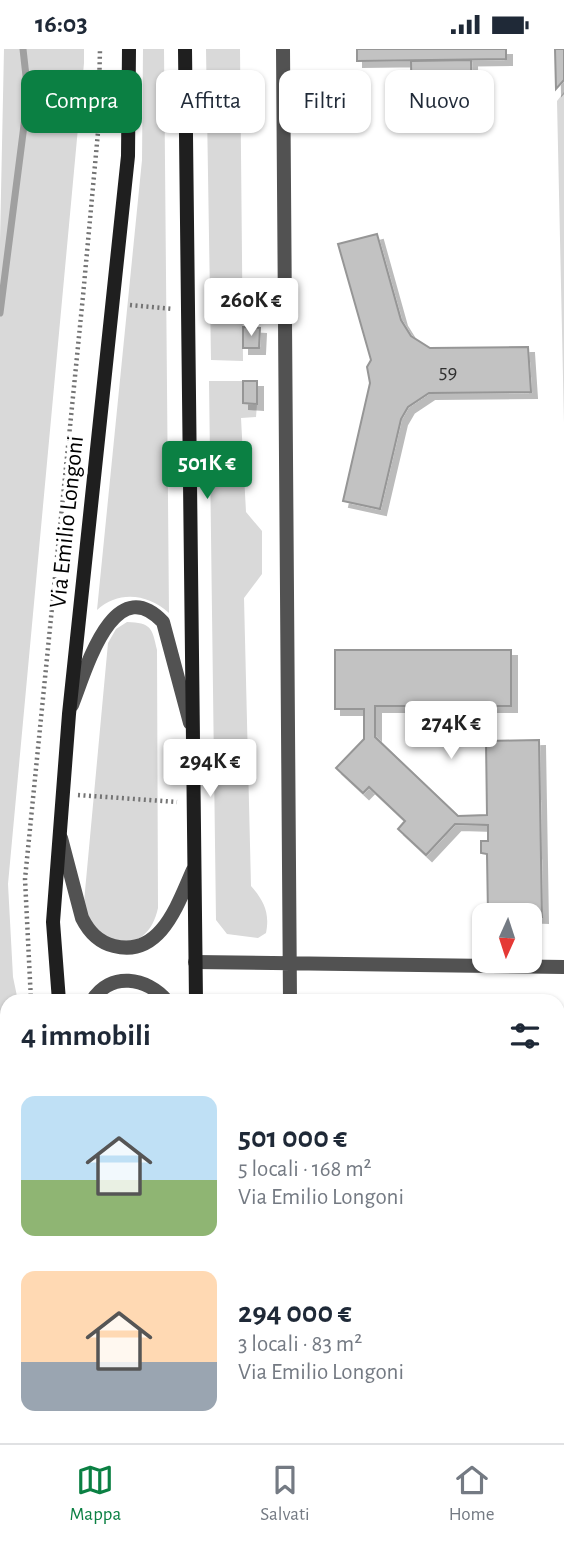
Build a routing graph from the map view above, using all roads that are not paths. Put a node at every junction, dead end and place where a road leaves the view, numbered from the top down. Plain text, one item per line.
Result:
1 (129, 49) edge
2 (185, 49) edge
3 (283, 49) edge
4 (69, 714) junction
5 (191, 728) junction
6 (60, 833) junction
7 (193, 870) junction
8 (195, 962) junction
9 (288, 962) junction
10 (564, 967) edge
11 (58, 994) edge
12 (99, 994) edge
13 (159, 994) edge
14 (196, 994) edge
15 (290, 994) edge

1 - 4 street, Via Emilio Longoni
2 - 5 street
3 - 9 street
4 - 5 street
4 - 6 street, Via Emilio Longoni
5 - 7 street
6 - 7 street
6 - 11 street, Via Emilio Longoni
7 - 8 street
8 - 9 street
8 - 14 street
9 - 10 street
9 - 15 street
12 - 13 street

